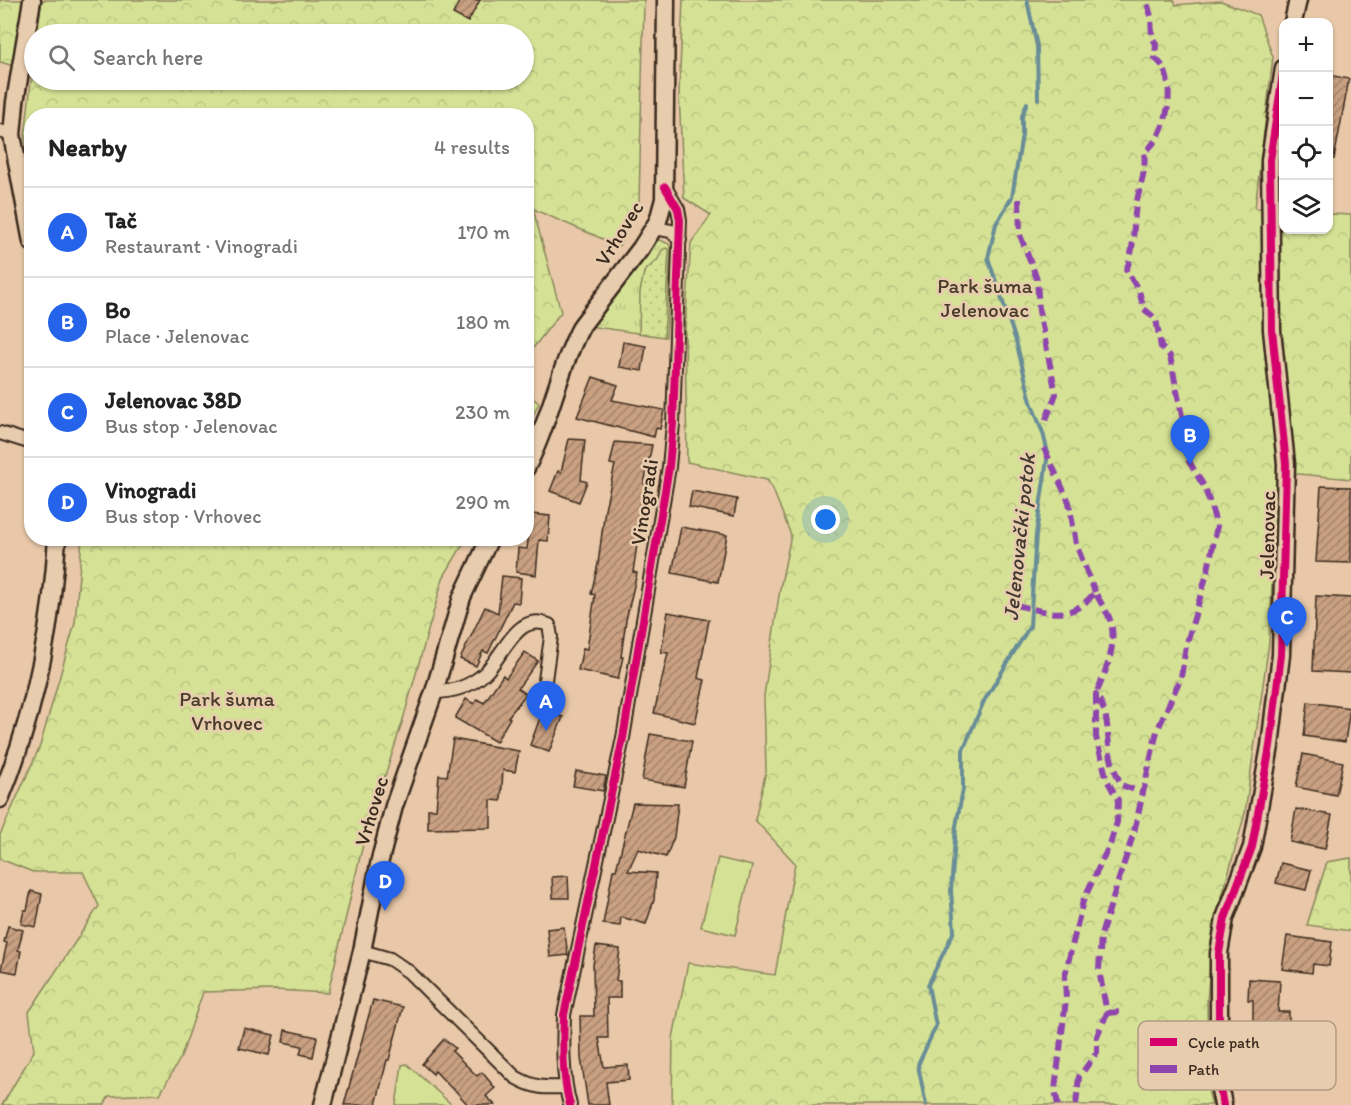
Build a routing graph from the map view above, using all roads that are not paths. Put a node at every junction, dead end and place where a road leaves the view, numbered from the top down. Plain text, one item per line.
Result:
1 (32, 0) edge
2 (666, 0) edge
3 (1298, 0) edge
4 (1294, 18) edge
5 (28, 24) edge
6 (24, 48) edge
7 (1283, 72) edge
8 (6, 133) edge
9 (665, 187) junction
10 (24, 208) edge
11 (654, 228) junction
12 (680, 240) junction
13 (0, 433) edge
14 (24, 440) edge
15 (534, 449) edge
16 (56, 546) edge
17 (486, 546) edge
18 (545, 680) dead end
19 (434, 692) junction
20 (0, 799) edge
21 (362, 951) junction
22 (1219, 1021) edge
23 (565, 1087) junction
24 (1220, 1090) edge
25 (324, 1105) edge
26 (570, 1105) edge
27 (1223, 1105) edge

1 - 5 street
2 - 9 street, Vrhovec
3 - 4 street
6 - 8 street
7 - 22 street, Jelenovac
8 - 10 street
9 - 11 street, Vrhovec
9 - 12 street, Vinogradi
11 - 12 street
11 - 15 street, Vrhovec
12 - 23 street, Vinogradi
13 - 14 street
16 - 20 street
17 - 19 street, Vrhovec
18 - 19 street
19 - 21 street, Vrhovec
21 - 23 street
21 - 25 street, Vrhovec
23 - 26 street, Vinogradi
24 - 27 street, Jelenovac

